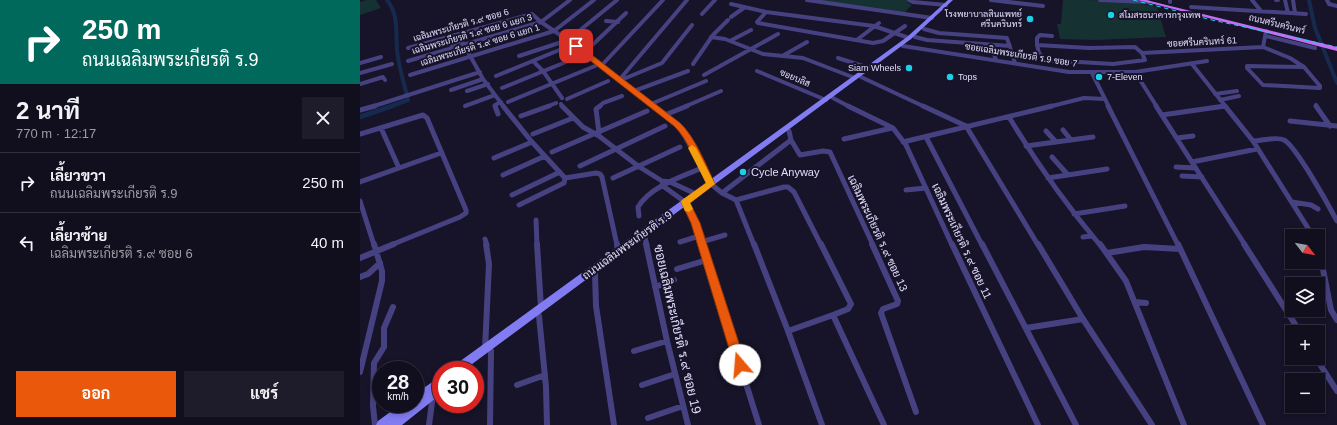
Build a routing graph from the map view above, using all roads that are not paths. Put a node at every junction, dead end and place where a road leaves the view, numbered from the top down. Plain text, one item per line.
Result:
1 (570, 0) edge
2 (594, 0) edge
3 (617, 0) edge
4 (663, 0) edge
5 (687, 0) edge
6 (715, 0) edge
7 (807, 0) edge
8 (909, 0) edge
9 (955, 0) edge
10 (958, 0) edge
11 (991, 0) edge
12 (1100, 0) edge
13 (1140, 0) edge
14 (1156, 0) edge
15 (1162, 0) edge
16 (1252, 0) edge
17 (1285, 0) edge
18 (1293, 0) edge
19 (1327, 0) edge
20 (1149, 1) edge
21 (1170, 1) edge
22 (731, 4) dead end
23 (948, 4) edge
24 (1043, 6) dead end
25 (1337, 6) edge
26 (744, 7) junction
27 (1191, 8) junction
28 (1257, 8) junction
29 (1280, 9) dead end
30 (1261, 11) junction
31 (766, 12) junction
32 (626, 13) dead end
33 (1288, 13) junction
34 (1295, 13) junction
35 (702, 14) dead end
36 (1306, 14) dead end
37 (1214, 15) junction
38 (792, 16) junction
39 (606, 21) dead end
40 (932, 21) junction
41 (541, 22) junction
42 (618, 22) junction
43 (829, 22) junction
44 (879, 23) dead end
45 (692, 25) dead end
46 (905, 26) dead end
47 (783, 27) junction
48 (873, 27) junction
49 (924, 29) junction
50 (750, 30) dead end
51 (554, 31) junction
52 (822, 33) junction
53 (458, 34) junction
54 (778, 34) dead end
55 (894, 34) junction
56 (1266, 34) junction
57 (1052, 36) dead end
58 (711, 37) junction
59 (911, 38) junction
60 (858, 39) junction
61 (568, 40) junction
62 (730, 41) junction
63 (807, 42) dead end
64 (1322, 42) junction
65 (462, 43) junction
66 (1313, 43) junction
67 (1337, 44) edge
68 (1037, 45) junction
69 (451, 46) junction
70 (569, 46) dead end
71 (903, 46) junction
72 (991, 46) junction
73 (1010, 46) junction
74 (1263, 47) junction
75 (408, 48) dead end
76 (750, 49) junction
77 (1337, 49) edge
78 (894, 51) junction
79 (1142, 53) junction
80 (584, 54) junction
81 (456, 55) dead end
82 (519, 56) dead end
83 (784, 56) junction
84 (381, 57) dead end
85 (471, 57) junction
86 (838, 58) dead end
87 (884, 59) junction
88 (996, 60) junction
89 (1207, 60) dead end
90 (408, 61) dead end
91 (533, 61) junction
92 (360, 63) edge
93 (1015, 63) junction
94 (392, 64) dead end
95 (693, 64) dead end
96 (1192, 64) junction
97 (602, 65) junction
98 (596, 66) dead end
99 (1304, 67) junction
100 (869, 68) junction
101 (543, 71) junction
102 (688, 71) dead end
103 (757, 71) dead end
104 (480, 72) junction
105 (1135, 72) junction
106 (360, 73) edge
107 (1092, 73) junction
108 (410, 75) dead end
109 (704, 75) dead end
110 (496, 76) dead end
111 (858, 77) junction
112 (483, 79) junction
113 (620, 79) junction
114 (385, 80) dead end
115 (608, 81) dead end
116 (706, 81) dead end
117 (360, 84) edge
118 (488, 84) junction
119 (552, 84) junction
120 (502, 88) dead end
121 (451, 90) dead end
122 (467, 91) dead end
123 (634, 91) junction
124 (722, 91) dead end
125 (1215, 94) junction
126 (495, 95) junction
127 (622, 96) dead end
128 (564, 98) junction
129 (1105, 99) junction
130 (1220, 100) junction
131 (827, 101) junction
132 (501, 102) junction
133 (508, 102) dead end
134 (558, 104) junction
135 (651, 104) junction
136 (1316, 105) dead end
137 (465, 106) dead end
138 (1225, 106) junction
139 (360, 110) edge
140 (647, 111) dead end
141 (498, 114) dead end
142 (665, 115) junction
143 (1162, 115) junction
144 (521, 116) dead end
145 (805, 117) junction
146 (1009, 117) junction
147 (573, 118) junction
148 (1290, 121) dead end
149 (665, 126) dead end
150 (966, 126) junction
151 (1330, 126) junction
152 (1337, 126) edge
153 (360, 128) edge
154 (381, 128) junction
155 (893, 128) junction
156 (1063, 130) dead end
157 (789, 131) junction
158 (1046, 131) dead end
159 (599, 133) junction
160 (361, 134) edge
161 (533, 134) dead end
162 (593, 134) junction
163 (1193, 136) dead end
164 (926, 137) junction
165 (1093, 137) dead end
166 (1177, 138) junction
167 (844, 139) dead end
168 (792, 140) junction
169 (1071, 140) junction
170 (1253, 141) junction
171 (532, 142) junction
172 (903, 142) junction
173 (1056, 142) junction
174 (1026, 146) junction
175 (680, 147) dead end
176 (615, 149) junction
177 (1257, 149) junction
178 (552, 152) dead end
179 (441, 153) junction
180 (545, 156) junction
181 (1052, 156) dead end
182 (494, 158) dead end
183 (1192, 162) junction
184 (580, 166) dead end
185 (638, 166) junction
186 (1176, 167) dead end
187 (399, 168) junction
188 (702, 168) junction
189 (1196, 168) junction
190 (1106, 169) dead end
191 (560, 172) junction
192 (503, 175) dead end
193 (1068, 175) junction
194 (1182, 176) dead end
195 (565, 178) junction
196 (613, 178) dead end
197 (1048, 178) junction
198 (1202, 178) junction
199 (360, 182) edge
200 (670, 182) junction
201 (663, 184) junction
202 (713, 185) junction
203 (926, 188) junction
204 (906, 190) dead end
205 (722, 193) junction
206 (696, 194) junction
207 (512, 195) dead end
208 (736, 200) junction
209 (360, 201) edge
210 (1292, 202) junction
211 (686, 204) junction
212 (519, 205) dead end
213 (1125, 206) dead end
214 (1318, 209) dead end
215 (362, 213) edge
216 (1074, 214) junction
217 (639, 216) dead end
218 (536, 220) dead end
219 (1337, 221) edge
220 (1309, 229) edge
221 (725, 235) dead end
222 (1092, 236) junction
223 (1083, 237) dead end
224 (645, 238) junction
225 (484, 239) dead end
226 (700, 239) junction
227 (680, 242) dead end
228 (1180, 249) junction
229 (376, 251) junction
230 (618, 251) junction
231 (1107, 253) junction
232 (360, 258) edge
233 (707, 260) junction
234 (380, 263) junction
235 (677, 269) dead end
236 (1323, 269) edge
237 (595, 274) junction
238 (360, 277) edge
239 (674, 280) dead end
240 (655, 287) junction
241 (1135, 302) junction
242 (1146, 303) dead end
243 (393, 307) dead end
244 (540, 312) junction
245 (833, 315) junction
246 (1083, 319) junction
247 (1337, 320) edge
248 (1296, 325) edge
249 (1026, 328) junction
250 (788, 331) junction
251 (667, 341) junction
252 (488, 350) junction
253 (634, 351) dead end
254 (470, 361) edge
255 (475, 361) edge
256 (1320, 365) edge
257 (360, 372) edge
258 (675, 374) junction
259 (545, 375) junction
260 (517, 385) dead end
261 (642, 385) dead end
262 (1337, 391) edge
263 (432, 396) edge
264 (683, 406) junction
265 (916, 412) dead end
266 (398, 413) edge
267 (432, 413) edge
268 (648, 418) dead end
269 (375, 425) edge
270 (382, 425) edge
271 (393, 425) edge
272 (429, 425) edge
273 (490, 425) edge
274 (547, 425) edge
275 (614, 425) edge
276 (688, 425) edge
277 (759, 425) edge
278 (822, 425) edge
279 (884, 425) edge
280 (1038, 425) edge
281 (1076, 425) edge
282 (1152, 425) edge
283 (1184, 425) edge
284 (1263, 425) edge

1 - 41 street
2 - 51 street
3 - 61 street
4 - 97 street
5 - 113 street
6 - 35 street
7 - 40 street
8 - 23 street
9 - 23 main road
10 - 40 main road, ถนนเฉลิมพระเกียรติ ร.9
11 - 24 street
12 - 20 street
13 - 20 main road, ถนนศรีนครินทร์
14 - 37 main road, ถนนศรีนครินทร์
15 - 21 main road, ถนนศรีนครินทร์
16 - 28 street
17 - 33 street
18 - 34 street
19 - 25 street
20 - 37 main road, ถนนศรีนครินทร์
21 - 27 main road, ถนนศรีนครินทร์
22 - 26 street
23 - 40 main road, ถนนเฉลิมพระเกียรติ ร.9
23 - 40 main road, ถนนเฉลิมพระเกียรติ ร.9
26 - 31 street
26 - 58 street
27 - 30 street
27 - 37 main road, ถนนศรีนครินทร์
28 - 29 street
28 - 30 street
30 - 33 street
31 - 38 street
31 - 47 street
32 - 42 street
33 - 34 street
34 - 36 street
37 - 56 main road, ถนนศรีนครินทร์
37 - 66 main road, ถนนศรีนครินทร์
38 - 43 street
38 - 47 street
39 - 42 street
40 - 49 main road, ถนนเฉลิมพระเกียรติ ร.9
40 - 59 main road, ถนนเฉลิมพระเกียรติ ร.9
41 - 51 street, เฉลิมพระเกียรติ ร.๙ ซอย 6
41 - 53 street, เฉลิมพระเกียรติ ร.๙ ซอย 6
41 - 65 street, เฉลิมพระเกียรติ ร.๙ ซอย 6 แยก 3
42 - 80 street
43 - 48 street
43 - 52 street
44 - 48 street
45 - 113 street
46 - 55 street
47 - 52 street
48 - 55 street
48 - 60 street
49 - 59 main road, ถนนเฉลิมพระเกียรติ ร.9
49 - 73 street
50 - 62 street
51 - 61 street, เฉลิมพระเกียรติ ร.๙ ซอย 6
51 - 85 street, เฉลิมพระเกียรติ ร.๙ ซอย 6 แยก 1
52 - 60 street
53 - 65 street
53 - 75 street, เฉลิมพระเกียรติ ร.๙ ซอย 6
54 - 76 street
55 - 59 street
55 - 60 street
56 - 66 main road, ถนนศรีนครินทร์
56 - 74 street
57 - 68 street
58 - 62 street
58 - 95 street
59 - 71 main road, ถนนเฉลิมพระเกียรติ ร.9
59 - 72 street
59 - 78 main road, ถนนเฉลิมพระเกียรติ ร.9
61 - 80 street, เฉลิมพระเกียรติ ร.๙ ซอย 6
61 - 82 street
62 - 76 street
63 - 83 street
64 - 66 main road, ถนนศรีนครินทร์
64 - 67 main road, ถนนศรีนครินทร์
64 - 77 main road, ถนนศรีนครินทร์
65 - 69 street, เฉลิมพระเกียรติ ร.๙ ซอย 6 แยก 3
65 - 85 street
68 - 79 street
68 - 79 street
69 - 81 street
69 - 90 street, เฉลิมพระเกียรติ ร.๙ ซอย 6 แยก 3
70 - 91 street
71 - 78 main road, ถนนเฉลิมพระเกียรติ ร.9
71 - 88 street, ซอยเฉลิมพระเกียรติ ร.9 ซอย 7
72 - 73 street
72 - 88 street
73 - 93 street
74 - 79 street, ซอยศรีนครินทร์ 61
74 - 99 street, ซอยศรีนครินทร์ 61
76 - 83 street
76 - 109 street
78 - 87 main road, ถนนเฉลิมพระเกียรติ ร.9
80 - 97 street, เฉลิมพระเกียรติ ร.๙ ซอย 6
80 - 101 street
83 - 111 street
84 - 92 street
85 - 104 street
85 - 108 street, เฉลิมพระเกียรติ ร.๙ ซอย 6 แยก 1
86 - 100 street
87 - 100 main road, ถนนเฉลิมพระเกียรติ ร.9
87 - 111 main road, ถนนเฉลิมพระเกียรติ ร.9
88 - 93 street, ซอยเฉลิมพระเกียรติ ร.9 ซอย 7
89 - 96 street, ซอยเฉลิมพระเกียรติ ร.9 ซอย 7
91 - 101 street
91 - 110 street
93 - 107 street, ซอยเฉลิมพระเกียรติ ร.9 ซอย 7
94 - 106 street
96 - 105 street, ซอยเฉลิมพระเกียรติ ร.9 ซอย 7
96 - 125 street
97 - 113 street, เฉลิมพระเกียรติ ร.๙ ซอย 6
98 - 119 street
99 - 99 street, ซอยศรีนครินทร์ 61
100 - 111 main road, ถนนเฉลิมพระเกียรติ ร.9
101 - 119 street
101 - 120 street
102 - 123 street
103 - 131 street, ซอยบลิส
104 - 112 street
104 - 139 street
105 - 107 street, ซอยเฉลิมพระเกียรติ ร.9 ซอย 7
105 - 143 street
107 - 129 street
111 - 131 main road, ถนนเฉลิมพระเกียรติ ร.9
111 - 150 street
112 - 118 street
112 - 121 street
113 - 123 street, เฉลิมพระเกียรติ ร.๙ ซอย 6
114 - 117 street
115 - 128 street
116 - 135 street
118 - 122 street
118 - 126 street
119 - 128 street
119 - 133 street
123 - 135 street, เฉลิมพระเกียรติ ร.๙ ซอย 6
124 - 142 street
125 - 130 street
125 - 130 street
126 - 132 street
126 - 137 street
127 - 159 street
128 - 134 street
129 - 146 street
129 - 228 street
130 - 138 street
131 - 145 main road, ถนนเฉลิมพระเกียรติ ร.9
131 - 155 street, เฉลิมพระเกียรติ ร.๙ ซอย 11
132 - 141 street
132 - 171 street
134 - 144 street
134 - 147 street
135 - 142 street, เฉลิมพระเกียรติ ร.๙ ซอย 6
136 - 151 street
138 - 143 street
138 - 170 street
140 - 159 street
142 - 188 street, เฉลิมพระเกียรติ ร.๙ ซอย 6
143 - 166 street
145 - 157 main road, ถนนเฉลิมพระเกียรติ ร.9
145 - 202 main road, ถนนเฉลิมพระเกียรติ ร.9
146 - 150 street
146 - 174 street
147 - 161 street
147 - 162 street
148 - 151 street
149 - 176 street
150 - 164 street
150 - 246 street
151 - 152 street
153 - 160 street
154 - 160 street
154 - 179 street
154 - 187 street
155 - 167 street
155 - 172 street, เฉลิมพระเกียรติ ร.๙ ซอย 11
156 - 169 street
157 - 168 street, เฉลิมพระเกียรติ ร.๙ ซอย 13
157 - 202 main road, ถนนเฉลิมพระเกียรติ ร.9
158 - 173 street
159 - 162 street
159 - 176 street
162 - 178 street
163 - 166 street
164 - 172 street
164 - 249 street
165 - 169 street
166 - 183 street
168 - 205 street
168 - 265 street, เฉลิมพระเกียรติ ร.๙ ซอย 13
169 - 173 street
170 - 177 street
170 - 219 street
171 - 180 street
171 - 182 street
172 - 203 street, เฉลิมพระเกียรติ ร.๙ ซอย 11
173 - 174 street
174 - 197 street
175 - 185 street
176 - 184 street
176 - 185 street
177 - 183 street
177 - 210 street
179 - 187 street
179 - 229 street
180 - 191 street
180 - 192 street
181 - 193 street
183 - 189 street
185 - 196 street
185 - 201 street
186 - 189 street
187 - 199 street
188 - 200 street
188 - 202 street, เฉลิมพระเกียรติ ร.๙ ซอย 6
189 - 198 street
190 - 193 street
191 - 195 street
191 - 207 street
193 - 197 street
194 - 198 street
195 - 212 street
195 - 230 street
197 - 216 street
198 - 248 street
200 - 201 street
200 - 206 street
201 - 211 street
201 - 217 street
202 - 205 street, เฉลิมพระเกียรติ ร.๙ ซอย 6
202 - 206 main road, ถนนเฉลิมพระเกียรติ ร.9
202 - 211 main road, ถนนเฉลิมพระเกียรติ ร.9
203 - 204 street
203 - 280 street, เฉลิมพระเกียรติ ร.๙ ซอย 11
205 - 208 street, เฉลิมพระเกียรติ ร.๙ ซอย 6
206 - 211 main road, ถนนเฉลิมพระเกียรติ ร.9
208 - 245 street
208 - 250 street
209 - 215 street
210 - 214 street
210 - 220 street
211 - 224 main road, ถนนเฉลิมพระเกียรติ ร.9
211 - 226 street
211 - 230 main road, ถนนเฉลิมพระเกียรติ ร.9
213 - 216 street
215 - 229 street
216 - 222 street
218 - 244 street
221 - 226 street
222 - 223 street
222 - 231 street
224 - 237 main road, ถนนเฉลิมพระเกียรติ ร.9
224 - 240 street, ซอยเฉลิมพระเกียรติ ร.๙ ซอย 19
225 - 252 street
226 - 227 street
226 - 233 street
228 - 231 street
228 - 284 street
229 - 232 street
229 - 234 street
230 - 244 main road, ถนนเฉลิมพระเกียรติ ร.9
231 - 241 street
233 - 235 street
233 - 277 street
234 - 238 street
234 - 257 street
236 - 247 street
237 - 244 main road, ถนนเฉลิมพระเกียรติ ร.9
237 - 275 street
239 - 240 street
240 - 251 street, ซอยเฉลิมพระเกียรติ ร.๙ ซอย 19
241 - 242 street
241 - 283 street
243 - 269 street
244 - 252 main road, ถนนเฉลิมพระเกียรติ ร.9
244 - 259 street
245 - 250 street
245 - 279 street
246 - 249 street
246 - 282 street
249 - 281 street
250 - 278 street
251 - 253 street
251 - 258 street, ซอยเฉลิมพระเกียรติ ร.๙ ซอย 19
252 - 254 main road, ถนนเฉลิมพระเกียรติ ร.9
252 - 255 main road, ถนนเฉลิมพระเกียรติ ร.9
252 - 273 street
256 - 262 street
258 - 261 street
258 - 264 street, ซอยเฉลิมพระเกียรติ ร.๙ ซอย 19
259 - 260 street
259 - 274 street
263 - 271 main road
264 - 268 street
264 - 276 street, ซอยเฉลิมพระเกียรติ ร.๙ ซอย 19
266 - 270 main road
267 - 272 street

